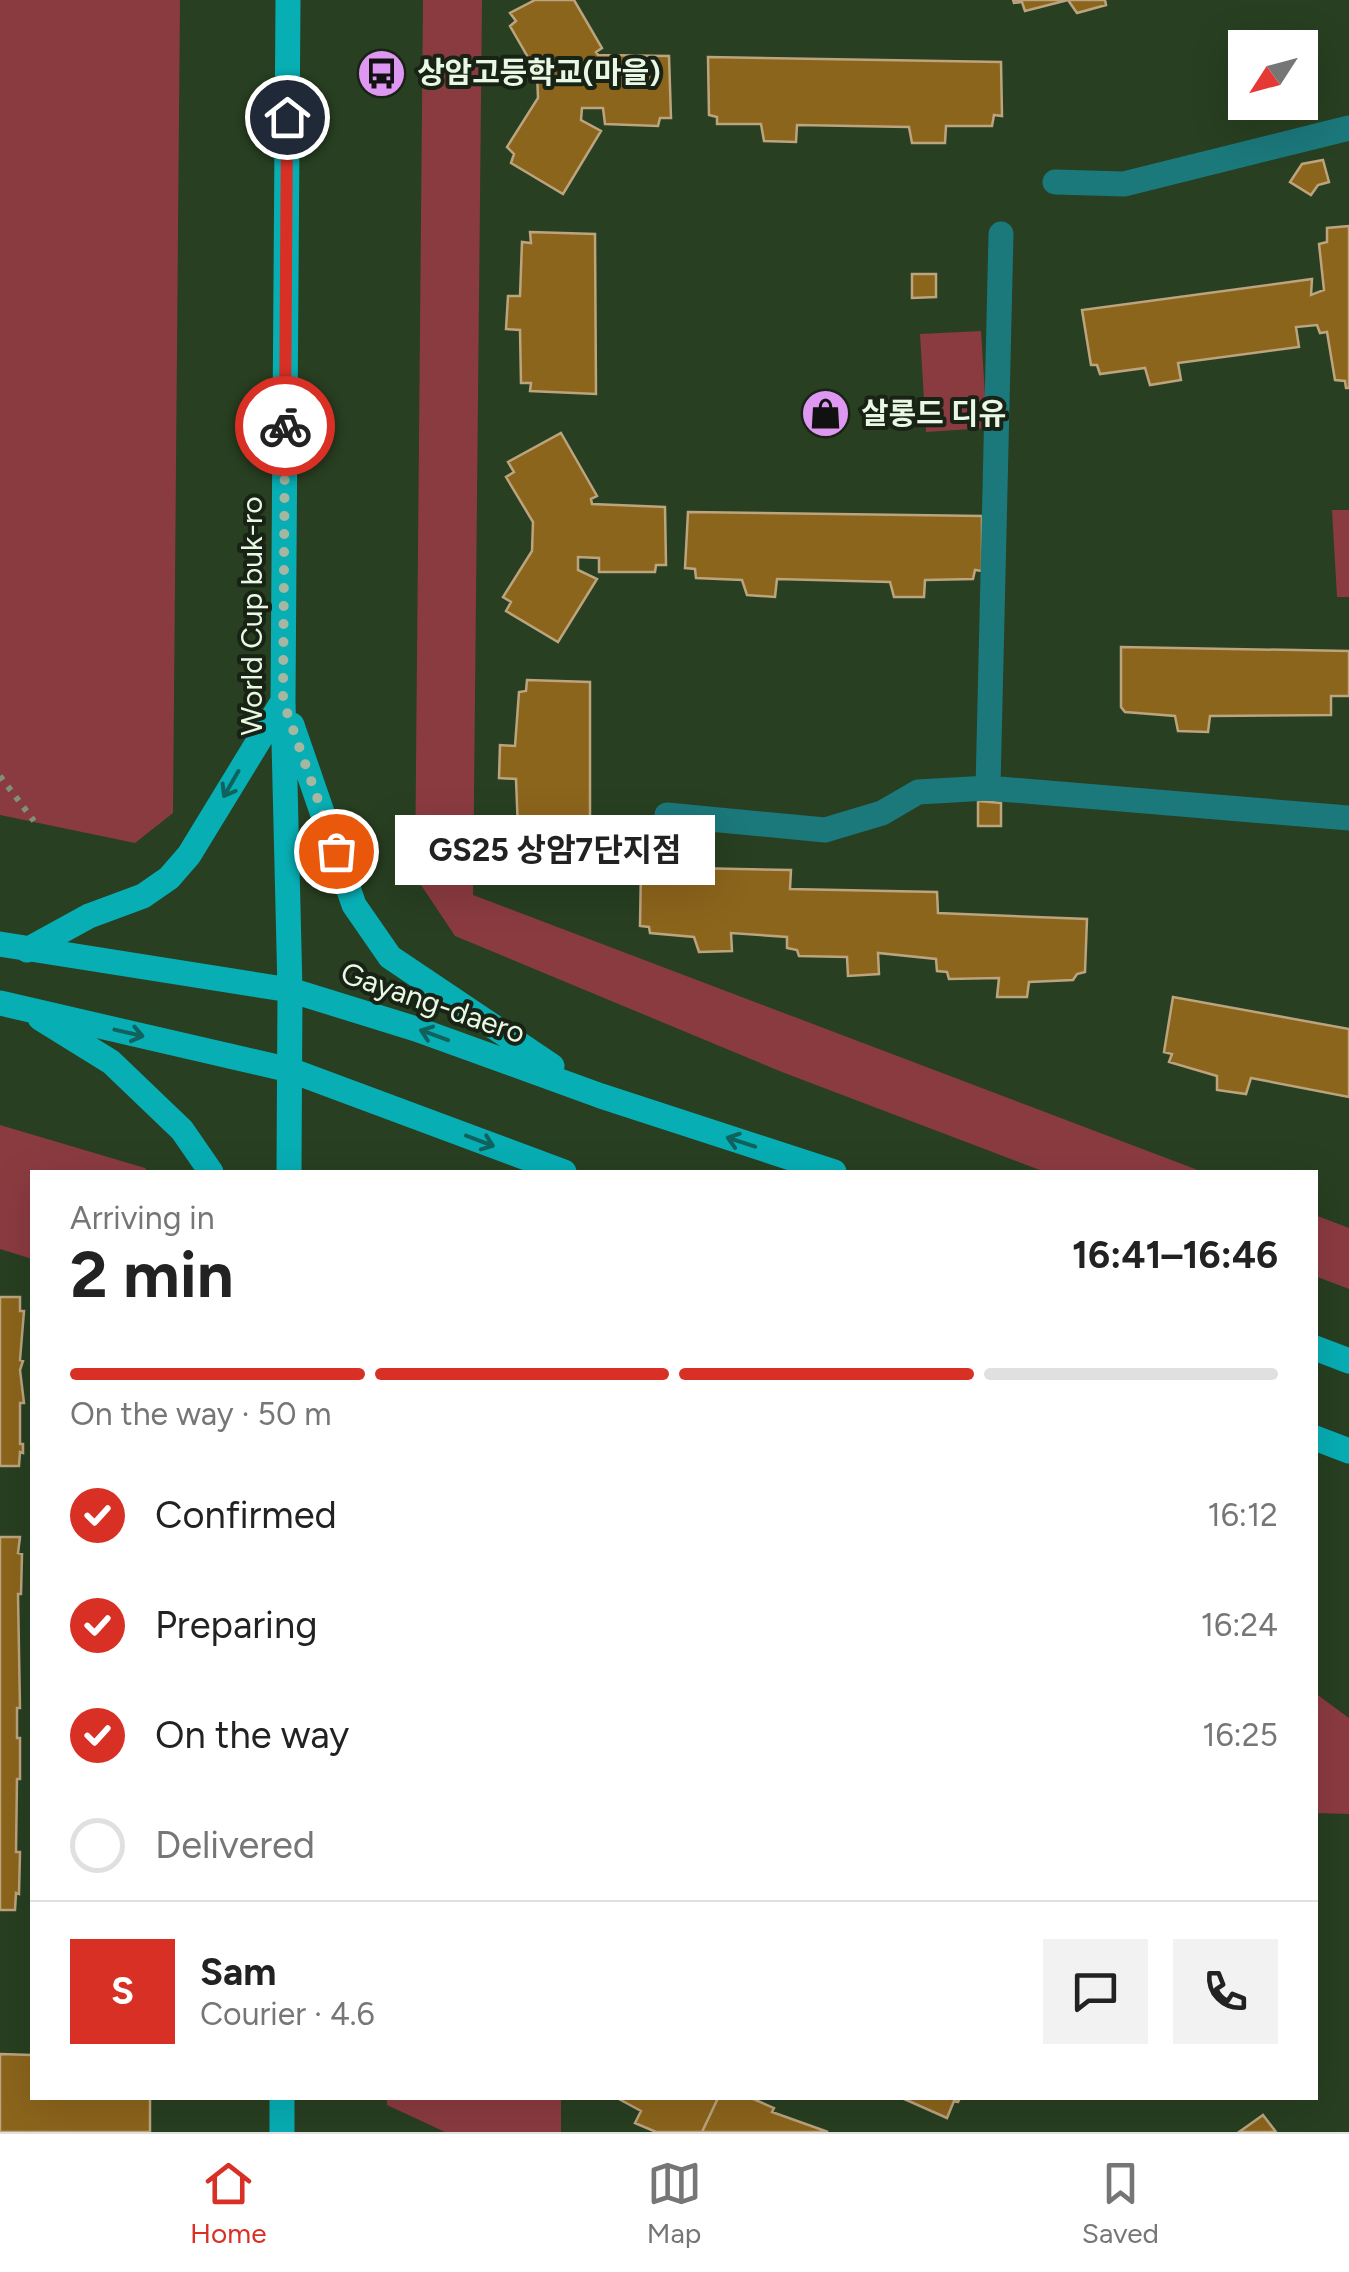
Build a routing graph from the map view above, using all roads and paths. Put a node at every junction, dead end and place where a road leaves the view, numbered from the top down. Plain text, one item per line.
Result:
1 (288, 0) edge
2 (1349, 128) edge
3 (1055, 182) dead end
4 (1001, 234) dead end
5 (283, 701) junction
6 (0, 776) edge
7 (988, 788) junction
8 (667, 815) dead end
9 (1349, 818) edge
10 (34, 821) dead end
11 (0, 944) edge
12 (28, 950) junction
13 (290, 990) junction
14 (12, 1005) edge
15 (290, 1070) junction
16 (601, 1096) junction
17 (211, 1170) edge
18 (290, 1170) edge
19 (559, 1170) edge
20 (828, 1170) edge
21 (1318, 1349) edge
22 (1349, 1361) edge
23 (1318, 1439) edge
24 (1349, 1451) edge
25 (282, 2100) edge
26 (282, 2132) edge

1 - 5 main road, World Cup buk-ro
2 - 3 lane
4 - 7 lane
5 -> 12 main road
5 - 13 main road, World Cup buk-ro
5 - 16 main road
6 - 10 path
7 - 8 lane
7 - 9 lane
11 - 12 main road, Gayang-daero
12 - 13 main road, Gayang-daero
13 - 15 main road, World Cup buk-ro
16 -> 13 main road, Gayang-daero
14 -> 15 main road
14 - 17 main road
15 - 18 main road, World Cup buk-ro
15 -> 19 main road
20 -> 16 main road, Gayang-daero
21 - 22 main road
23 - 24 main road
25 - 26 main road

